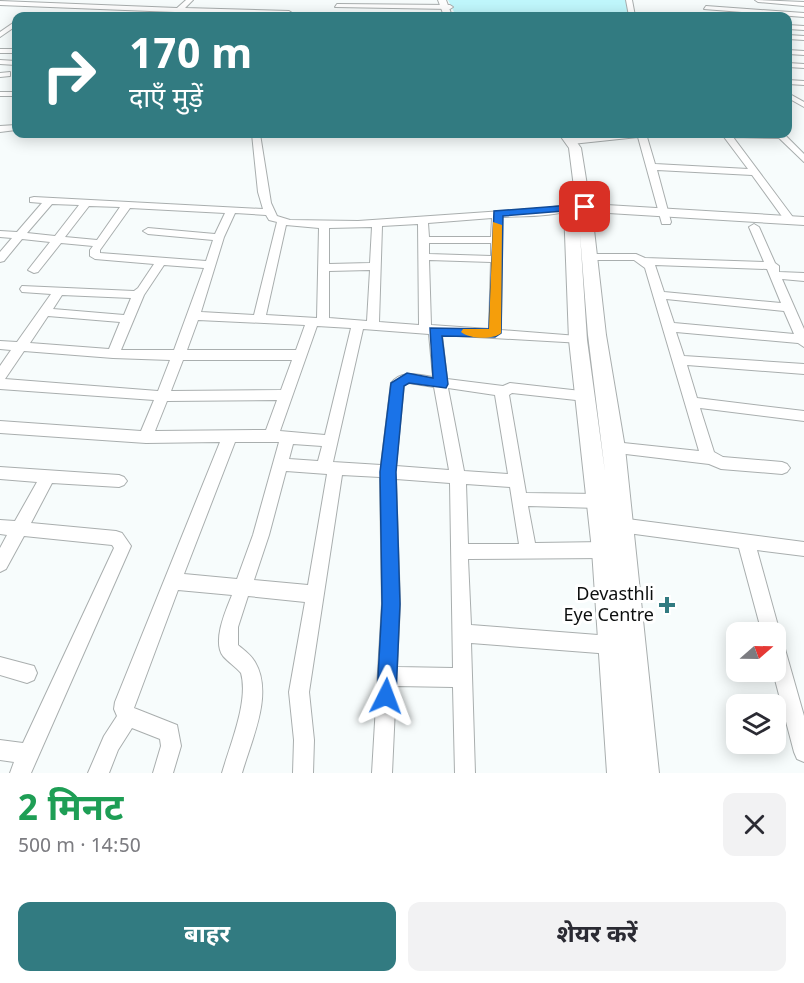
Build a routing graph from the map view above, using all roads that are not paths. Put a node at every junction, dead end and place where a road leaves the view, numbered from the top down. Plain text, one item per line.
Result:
1 (24, 0) edge
2 (50, 0) edge
3 (79, 0) edge
4 (92, 0) edge
5 (190, 0) edge
6 (704, 0) edge
7 (746, 0) edge
8 (758, 0) edge
9 (0, 3) edge
10 (294, 3) dead end
11 (339, 3) edge
12 (17, 4) junction
13 (804, 4) edge
14 (41, 5) junction
15 (70, 6) junction
16 (388, 6) junction
17 (446, 6) edge
18 (85, 7) junction
19 (107, 8) junction
20 (706, 8) junction
21 (140, 9) junction
22 (752, 11) junction
23 (3, 12) dead end
24 (31, 12) edge
25 (60, 12) edge
26 (101, 12) edge
27 (136, 12) edge
28 (162, 12) edge
29 (179, 12) edge
30 (290, 12) edge
31 (390, 12) edge
32 (707, 12) edge
33 (765, 12) edge
34 (4, 44) edge
35 (0, 50) edge
36 (257, 138) edge
37 (563, 138) edge
38 (643, 138) edge
39 (729, 138) edge
40 (785, 138) edge
41 (804, 159) edge
42 (651, 167) junction
43 (754, 171) junction
44 (34, 200) dead end
45 (50, 201) junction
46 (86, 203) junction
47 (126, 206) junction
48 (231, 211) junction
49 (268, 212) junction
50 (579, 212) junction
51 (497, 213) junction
52 (664, 217) junction
53 (423, 219) junction
54 (797, 221) edge
55 (282, 222) junction
56 (376, 223) junction
57 (324, 225) junction
58 (754, 227) junction
59 (804, 230) edge
60 (148, 231) dead end
61 (0, 234) edge
62 (18, 236) junction
63 (219, 237) junction
64 (58, 239) junction
65 (424, 240) junction
66 (497, 240) junction
67 (100, 243) junction
68 (424, 257) junction
69 (591, 257) junction
70 (0, 259) edge
71 (496, 259) junction
72 (161, 261) junction
73 (645, 261) junction
74 (211, 265) junction
75 (375, 266) junction
76 (324, 268) junction
77 (34, 270) dead end
78 (774, 271) junction
79 (804, 277) edge
80 (26, 289) dead end
81 (59, 291) junction
82 (138, 295) junction
83 (659, 295) junction
84 (790, 308) junction
85 (44, 312) junction
86 (194, 316) junction
87 (128, 319) junction
88 (259, 320) junction
89 (318, 321) junction
90 (358, 324) junction
91 (373, 326) junction
92 (668, 327) junction
93 (430, 331) junction
94 (495, 333) junction
95 (578, 340) junction
96 (803, 341) edge
97 (0, 345) edge
98 (22, 346) junction
99 (113, 354) junction
100 (301, 355) junction
101 (180, 356) junction
102 (678, 360) junction
103 (804, 369) edge
104 (0, 376) edge
105 (0, 384) edge
106 (441, 384) junction
107 (503, 391) junction
108 (286, 395) junction
109 (164, 396) junction
110 (585, 396) junction
111 (691, 402) junction
112 (804, 416) edge
113 (0, 427) edge
114 (230, 436) junction
115 (146, 437) junction
116 (279, 437) junction
117 (330, 441) junction
118 (614, 448) junction
119 (711, 458) junction
120 (280, 464) junction
121 (782, 468) dead end
122 (330, 469) junction
123 (388, 472) junction
124 (0, 473) edge
125 (48, 476) junction
126 (458, 479) junction
127 (118, 481) dead end
128 (516, 481) junction
129 (519, 499) junction
130 (598, 501) junction
131 (621, 525) junction
132 (0, 527) edge
133 (21, 529) junction
134 (746, 542) junction
135 (804, 549) edge
136 (604, 550) junction
137 (528, 551) junction
138 (460, 552) junction
139 (0, 564) edge
140 (174, 580) junction
141 (242, 587) junction
142 (314, 594) junction
143 (768, 622) edge
144 (463, 633) junction
145 (611, 645) junction
146 (0, 666) edge
147 (27, 673) dead end
148 (388, 676) junction
149 (464, 678) junction
150 (786, 682) edge
151 (128, 717) junction
152 (803, 742) edge
153 (0, 750) edge
154 (29, 754) junction
155 (20, 773) edge
156 (98, 773) edge
157 (163, 773) edge
158 (232, 773) edge
159 (303, 773) edge
160 (382, 773) edge
161 (465, 773) edge
162 (622, 773) edge
163 (644, 773) edge

1 - 12 street
2 - 14 street
3 - 15 street
4 - 18 street
5 - 29 street
6 - 20 street
7 - 22 street
8 - 13 street
9 - 12 street
10 - 30 street
11 - 16 street
12 - 14 street
12 - 23 street
14 - 15 street
14 - 24 street
15 - 18 street
15 - 25 street
16 - 17 street
16 - 31 street
18 - 19 street
19 - 21 street
19 - 26 street
20 - 22 street
20 - 32 street
21 - 27 street
21 - 28 street
22 - 33 street
34 - 35 street
36 - 49 street
37 - 50 main road
38 - 42 street
39 - 43 street
40 - 41 street
42 - 43 street
42 - 52 street
43 - 54 street
44 - 45 street
45 - 46 street
45 - 62 street
46 - 47 street
46 - 64 street
47 - 48 street
47 - 67 street
48 - 49 street
48 - 63 street
49 - 55 street
50 - 51 street
50 - 52 main road
50 - 69 main road
50 - 95 main road
51 - 53 street
51 - 66 street
52 - 54 main road
52 - 58 main road
53 - 56 street
53 - 65 street
55 - 57 street
55 - 88 street
56 - 57 street
56 - 75 street
57 - 76 street
58 - 59 main road
58 - 78 street
60 - 63 street
61 - 62 street
62 - 64 street
62 - 70 street
63 - 74 street
64 - 67 street
64 - 77 street
65 - 66 street
65 - 68 street
66 - 71 street
67 - 72 street
68 - 71 street
68 - 93 street
69 - 73 street
69 - 118 main road
71 - 94 street
72 - 74 street
72 - 82 street
73 - 78 street
73 - 83 street
74 - 86 street
75 - 76 street
75 - 91 street
76 - 89 street
78 - 79 street
78 - 84 street
80 - 81 street
81 - 82 street
81 - 85 street
82 - 87 street
83 - 84 street
83 - 92 street
84 - 96 street
85 - 87 street
85 - 98 street
86 - 88 street
86 - 101 street
87 - 99 street
88 - 89 street
89 - 90 street
89 - 100 street
90 - 91 street
90 - 117 street
91 - 93 street
92 - 96 street
92 - 102 street
93 - 94 street
93 - 106 street
94 - 95 street
95 - 110 main road
97 - 98 street
98 - 99 street
98 - 104 street
99 - 101 street
100 - 101 street
100 - 108 street
101 - 109 street
102 - 103 street
102 - 111 street
105 - 109 street
106 - 107 street
106 - 123 street
106 - 126 street
107 - 110 street
107 - 128 street
108 - 109 street
108 - 116 street
109 - 115 street
110 - 130 main road
111 - 112 street
111 - 119 street
113 - 115 street
114 - 115 street
114 - 116 street
114 - 140 street
116 - 117 street
116 - 120 street
117 - 122 street
118 - 119 street
118 - 131 main road
119 - 121 street
120 - 122 street
120 - 141 street
122 - 123 street
122 - 142 street
123 - 126 street
123 - 148 street
124 - 125 street
125 - 127 street
125 - 133 street
126 - 128 street
126 - 138 street
128 - 129 street
129 - 130 street
129 - 137 street
130 - 136 main road
131 - 134 street
131 - 163 main road
132 - 133 street
133 - 139 street
133 - 154 street
134 - 135 street
134 - 143 street
136 - 137 street
136 - 145 main road
137 - 138 street
138 - 144 street
140 - 141 street
140 - 151 street
141 - 142 street
141 - 158 street
142 - 159 street
144 - 145 street
144 - 149 street
145 - 162 main road
146 - 147 street
148 - 149 street
148 - 160 street
149 - 161 street
150 - 152 street
151 - 156 street
151 - 157 street
153 - 154 street
154 - 155 street

